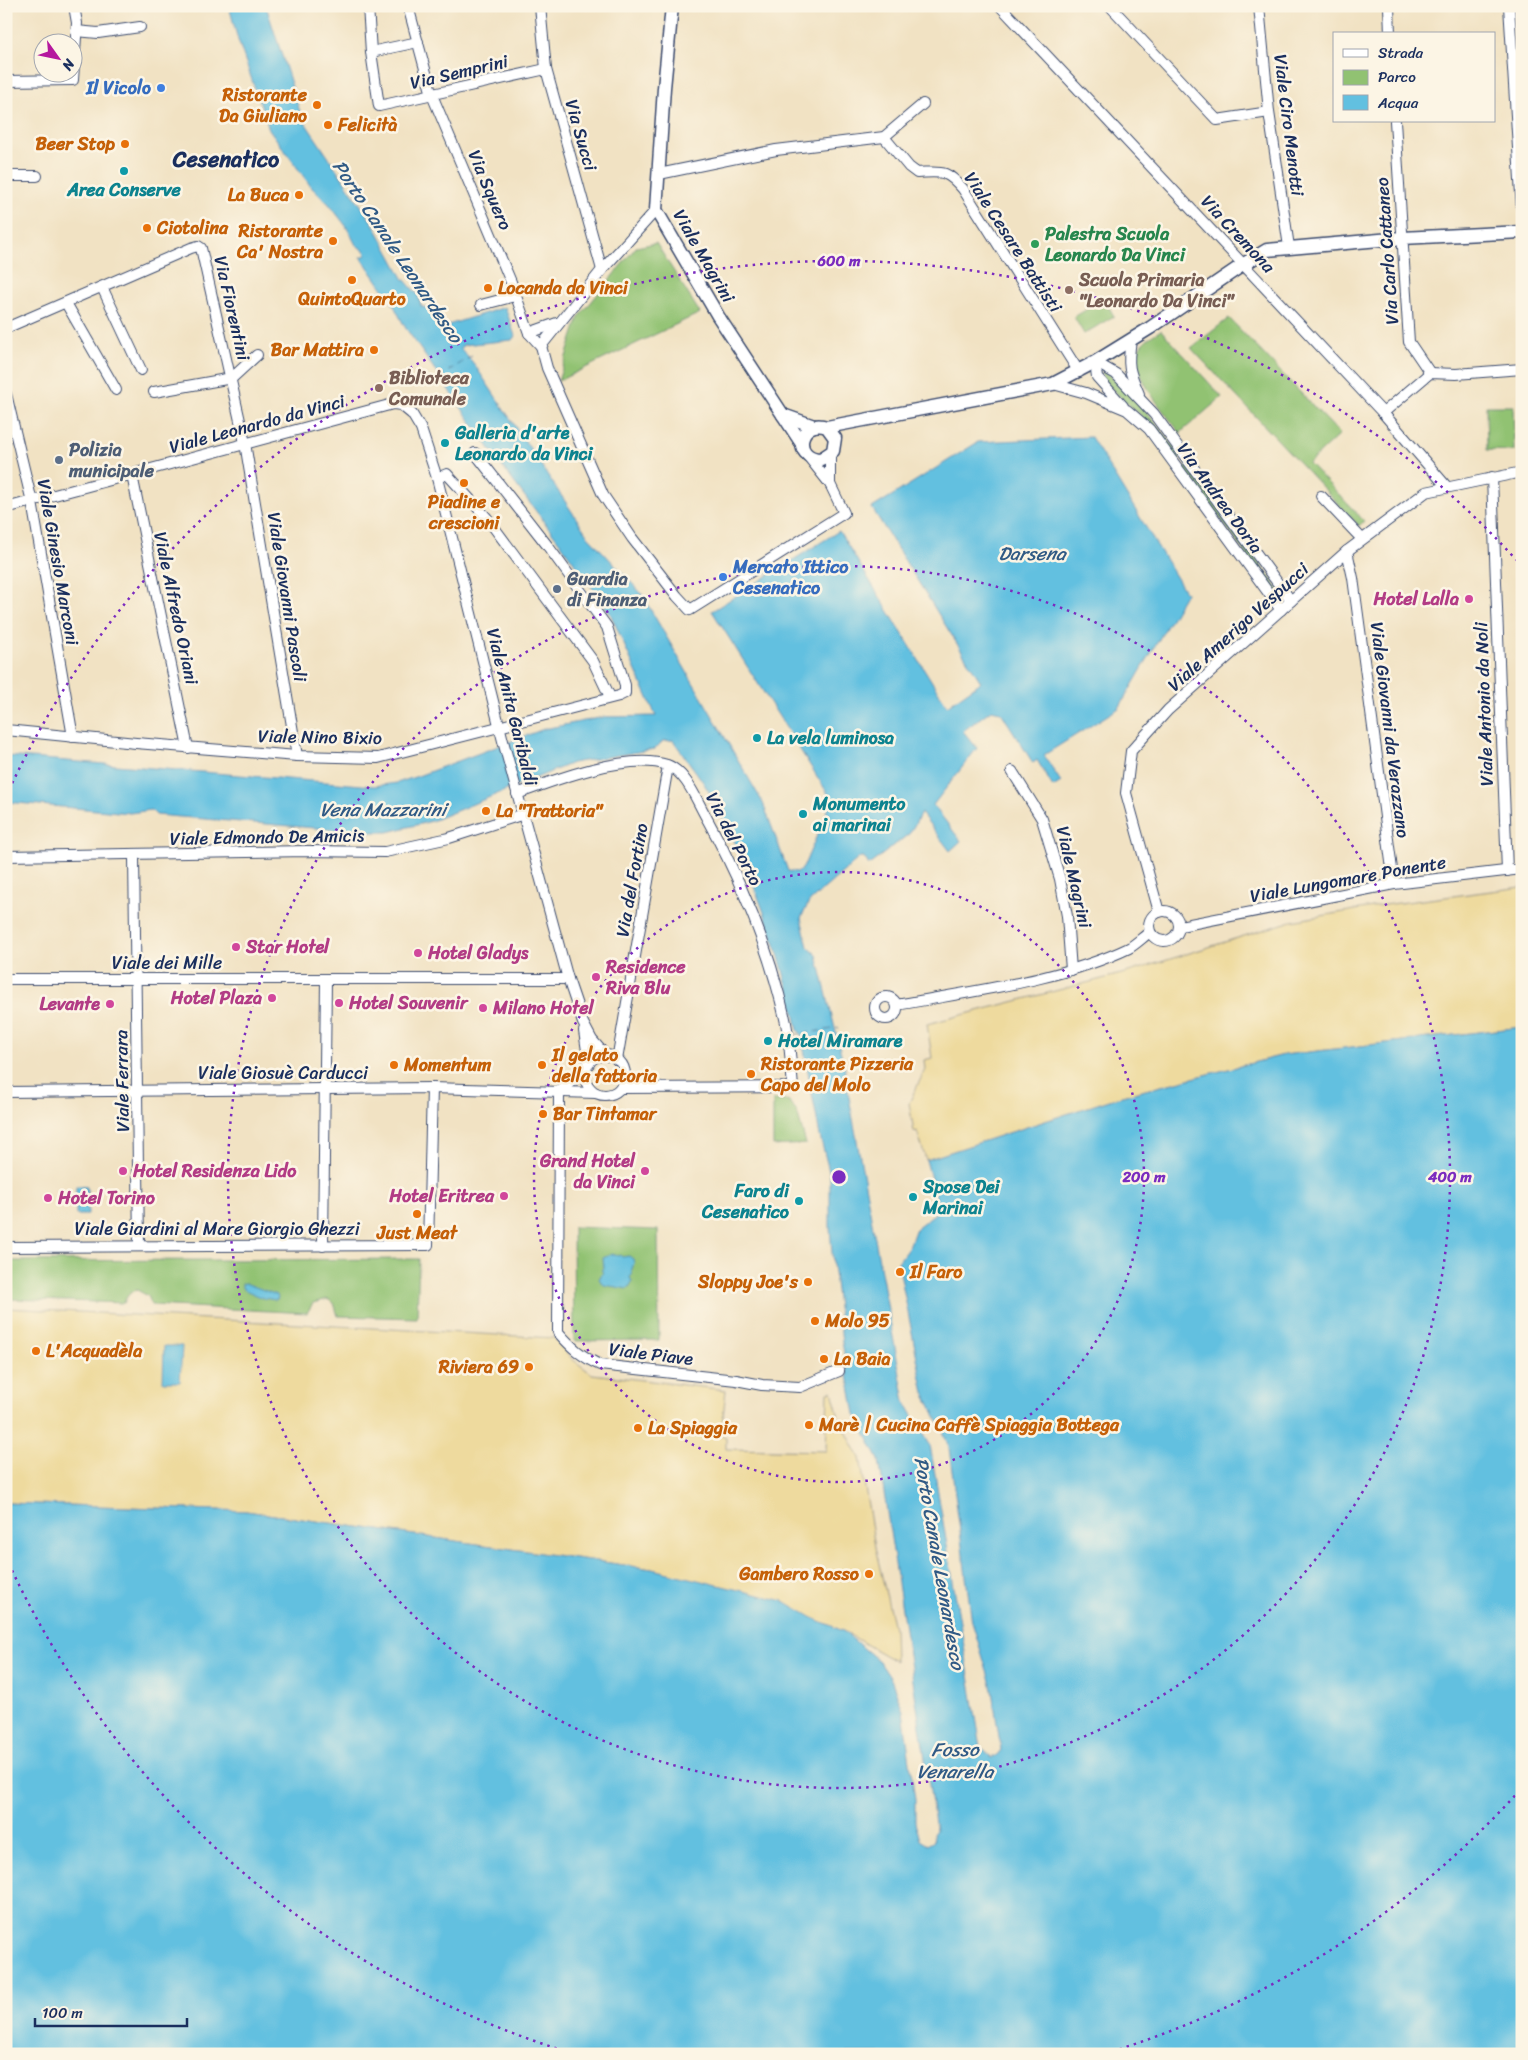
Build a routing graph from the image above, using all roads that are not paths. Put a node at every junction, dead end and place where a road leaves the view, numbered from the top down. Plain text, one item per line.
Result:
1 (74, 6) edge
2 (368, 6) edge
3 (408, 6) edge
4 (540, 6) edge
5 (672, 6) edge
6 (1000, 6) edge
7 (1110, 6) edge
8 (1259, 6) edge
9 (1389, 6) edge
10 (1509, 6) edge
11 (140, 26) dead end
12 (76, 31) junction
13 (1390, 32) edge
14 (418, 42) junction
15 (371, 52) junction
16 (546, 69) junction
17 (6, 81) edge
18 (432, 95) junction
19 (923, 104) dead end
20 (1269, 112) junction
21 (1395, 122) edge
22 (884, 137) junction
23 (1520, 144) edge
24 (659, 174) junction
25 (6, 176) edge
26 (38, 176) dead end
27 (656, 210) junction
28 (1522, 211) edge
29 (1522, 232) edge
30 (1402, 238) junction
31 (1289, 247) junction
32 (1244, 264) junction
33 (602, 270) junction
34 (102, 287) junction
35 (515, 296) junction
36 (66, 303) junction
37 (481, 305) dead end
38 (558, 323) junction
39 (6, 328) edge
40 (529, 333) junction
41 (1131, 340) junction
42 (541, 346) junction
43 (257, 355) dead end
44 (1095, 362) junction
45 (1522, 369) edge
46 (141, 370) dead end
47 (1079, 372) junction
48 (1430, 373) junction
49 (232, 378) junction
50 (1053, 384) junction
51 (116, 390) dead end
52 (154, 392) dead end
53 (6, 394) edge
54 (1142, 400) junction
55 (401, 405) joint
56 (1127, 410) junction
57 (1383, 413) junction
58 (783, 414) junction
59 (850, 423) junction
60 (820, 427) junction
61 (835, 438) junction
62 (245, 443) junction
63 (805, 450) junction
64 (475, 453) dead end
65 (830, 455) junction
66 (1188, 460) junction
67 (1177, 467) junction
68 (1522, 472) edge
69 (132, 475) junction
70 (1492, 477) junction
71 (437, 478) junction
72 (830, 484) junction
73 (1447, 487) junction
74 (1321, 496) dead end
75 (32, 502) junction
76 (6, 508) edge
77 (1362, 539) junction
78 (1347, 551) junction
79 (1292, 601) junction
80 (1281, 610) junction
81 (610, 697) junction
82 (500, 726) junction
83 (6, 730) edge
84 (73, 738) junction
85 (188, 748) junction
86 (297, 756) junction
87 (668, 766) junction
88 (1012, 771) dead end
89 (517, 794) junction
90 (524, 814) junction
91 (6, 856) edge
92 (134, 856) junction
93 (1522, 869) edge
94 (1507, 871) junction
95 (1394, 884) junction
96 (1159, 912) junction
97 (1180, 926) junction
98 (1150, 932) junction
99 (1071, 970) junction
100 (136, 979) junction
101 (326, 979) junction
102 (568, 979) junction
103 (6, 980) edge
104 (897, 1005) dead end
105 (583, 1023) junction
106 (606, 1056) junction
107 (617, 1060) junction
108 (587, 1068) junction
109 (324, 1088) junction
110 (432, 1088) junction
111 (620, 1088) junction
112 (138, 1090) junction
113 (559, 1091) junction
114 (6, 1092) edge
115 (596, 1093) junction
116 (139, 1246) junction
117 (323, 1246) junction
118 (6, 1247) edge
119 (839, 1371) dead end

1 - 12 street
2 - 15 street
3 - 14 street, Via Squero
4 - 16 street, Via Succi
5 - 24 street, Viale Magrini
6 - 32 street, Via Cremona
7 - 20 street
8 - 20 street, Viale Ciro Menotti
9 - 13 street
10 - 23 street
11 - 12 street
12 - 17 street
14 - 15 street
14 - 18 street, Via Squero
15 - 18 street, Via Semprini
16 - 18 street, Via Semprini
16 - 33 street, Via Succi
18 - 35 street, Via Squero
19 - 22 street
20 - 31 street, Viale Ciro Menotti
21 - 30 street, Via Carlo Cattaneo
22 - 24 street
22 - 47 street, Viale Cesare Battisti
23 - 28 street
24 - 27 street, Viale Magrini
25 - 26 street
27 - 33 street
27 - 58 street, Viale Magrini
29 - 30 street
30 - 31 street
30 - 48 street, Via Carlo Cattaneo
31 - 32 street
32 - 41 street
32 - 57 street, Via Cremona
33 - 38 street
34 - 36 street
34 - 46 street
34 - 49 street, Via Fiorentini
35 - 37 street
35 - 40 street, Via Squero
36 - 39 street
36 - 51 street
38 - 40 street
38 - 42 street
40 - 42 street, Via Squero
41 - 44 street
41 - 54 street, Via Andrea Doria
42 - 72 street, Viale Magrini
43 - 49 street
44 - 47 street
44 - 54 street, Via Andrea Doria
44 - 56 street, Via Andrea Doria
45 - 48 street
47 - 50 street
48 - 57 street
49 - 52 street, Via Fiorentini
49 - 62 street, Via Fiorentini
50 - 56 street, Via Andrea Doria
50 - 59 street
53 - 75 street, Viale Ginesio Marconi
54 - 66 street, Via Andrea Doria
55 - 62 street, Viale Leonardo da Vinci
55 - 71 street, Viale Anita Garibaldi
56 - 67 street, Via Andrea Doria
57 - 73 street, Via Cremona
58 - 60 street
58 - 63 street, Viale Magrini
59 - 60 street
59 - 61 street
60 - 61 street
60 - 63 street
61 - 65 street
62 - 69 street, Viale Leonardo da Vinci
62 - 86 street, Viale Giovanni Pascoli
63 - 65 street
63 - 72 street, Viale Magrini
64 - 81 street, Viale Nino Bixio
65 - 72 street, Viale Magrini
66 - 67 street
66 - 79 street, Via Andrea Doria
67 - 80 street, Via Andrea Doria
68 - 70 street, Viale Amerigo Vespucci
69 - 75 street, Viale Leonardo da Vinci
69 - 85 street, Viale Alfredo Oriani
70 - 73 street, Viale Amerigo Vespucci
70 - 94 street, Viale Antonio da Noli
71 - 81 street
71 - 82 street, Viale Anita Garibaldi
73 - 77 street, Viale Amerigo Vespucci
74 - 77 street
75 - 76 street, Viale Leonardo da Vinci
75 - 84 street, Viale Ginesio Marconi
77 - 78 street, Viale Amerigo Vespucci
78 - 79 street, Viale Amerigo Vespucci
78 - 95 street, Viale Giovanni da Verazzano
79 - 80 street, Viale Amerigo Vespucci
80 - 96 street, Viale Amerigo Vespucci
81 - 82 street, Viale Nino Bixio
82 - 86 street, Viale Nino Bixio
82 - 89 street, Viale Anita Garibaldi
83 - 84 street, Viale Nino Bixio
84 - 85 street, Viale Nino Bixio
85 - 86 street, Viale Nino Bixio
87 - 89 street
87 - 107 street, Via del Fortino
87 - 111 street, Via del Porto
88 - 99 street, Viale Magrini
89 - 90 street, Viale Anita Garibaldi
90 - 92 street, Viale Edmondo De Amicis
90 - 102 street, Viale Anita Garibaldi
91 - 92 street, Viale Edmondo De Amicis
92 - 100 street, Viale Ferrara
93 - 94 street, Viale Lungomare Ponente
94 - 95 street, Viale Lungomare Ponente
95 - 97 street, Viale Lungomare Ponente
96 - 97 street
96 - 98 street
97 - 98 street, Viale Lungomare Ponente
98 - 99 street
99 - 104 street
100 - 101 street, Viale dei Mille
100 - 103 street, Viale dei Mille
100 - 112 street, Viale Ferrara
101 - 102 street, Viale dei Mille
101 - 109 street
102 - 105 street, Viale Anita Garibaldi
105 - 106 street, Viale Anita Garibaldi
105 - 108 street, Viale Anita Garibaldi
106 - 107 street
106 - 108 street
107 - 111 street
108 - 113 street
108 - 115 street
109 - 110 street, Viale Giosuè Carducci
109 - 112 street, Viale Giosuè Carducci
109 - 117 street
110 - 113 street, Viale Giosuè Carducci
110 - 117 street, Viale Giardini al Mare Giorgio Ghezzi
111 - 115 street
112 - 114 street, Viale Giosuè Carducci
112 - 116 street, Viale Ferrara
113 - 115 street, Viale Giosuè Carducci
113 - 119 street, Viale Piave
116 - 117 street, Viale Giardini al Mare Giorgio Ghezzi
116 - 118 street, Viale Giardini al Mare Giorgio Ghezzi

